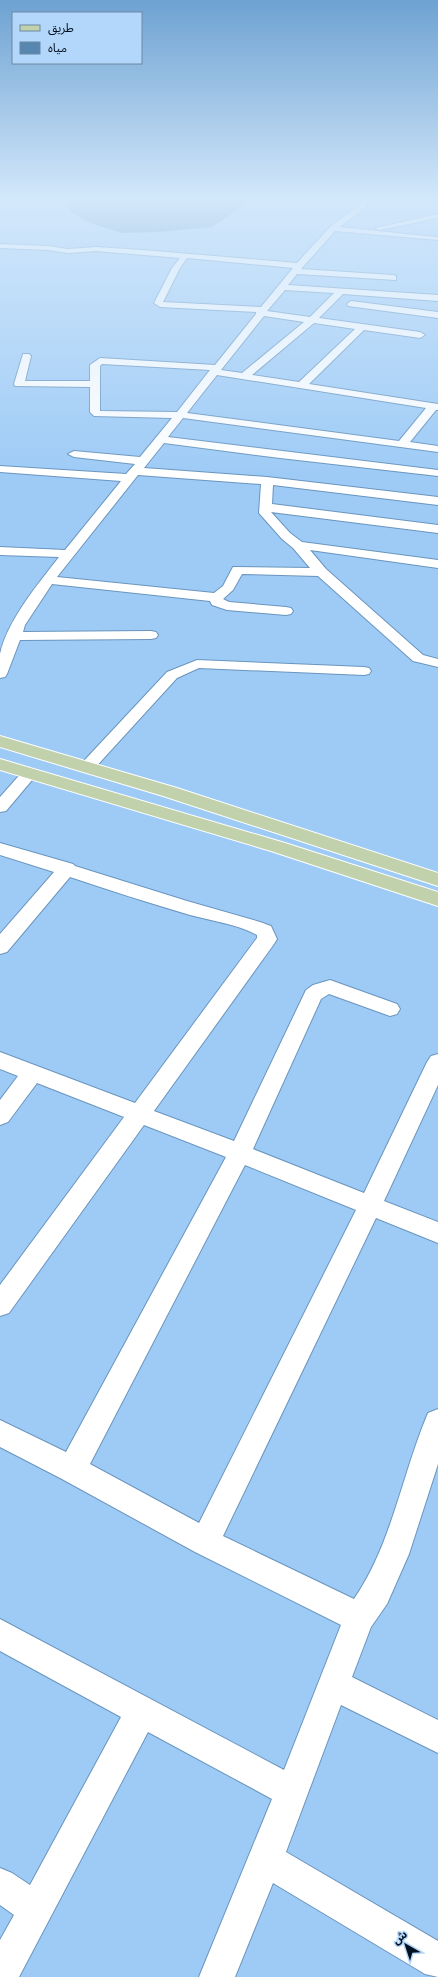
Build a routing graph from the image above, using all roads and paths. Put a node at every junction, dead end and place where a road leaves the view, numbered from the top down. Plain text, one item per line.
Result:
1 (165, 290) edge
2 (280, 290) edge
3 (341, 290) edge
4 (344, 290) edge
5 (438, 298) edge
6 (332, 301) junction
7 (262, 312) junction
8 (438, 316) edge
9 (311, 321) junction
10 (362, 327) junction
11 (420, 335) dead end
12 (26, 356) dead end
13 (216, 370) junction
14 (244, 377) junction
15 (94, 384) junction
16 (301, 386) junction
17 (436, 406) edge
18 (181, 415) junction
19 (162, 439) junction
20 (402, 444) junction
21 (436, 448) edge
22 (74, 454) dead end
23 (438, 462) edge
24 (0, 469) edge
25 (137, 470) junction
26 (438, 473) edge
27 (267, 481) junction
28 (438, 500) edge
29 (264, 506) junction
30 (438, 529) edge
31 (298, 545) junction
32 (0, 551) edge
33 (70, 554) junction
34 (438, 564) edge
35 (320, 572) junction
36 (48, 580) junction
37 (215, 597) junction
38 (286, 611) dead end
39 (14, 636) junction
40 (151, 636) dead end
41 (438, 663) edge
42 (364, 671) dead end
43 (0, 674) edge
44 (0, 741) edge
45 (0, 764) edge
46 (88, 767) junction
47 (30, 773) junction
48 (0, 807) edge
49 (0, 849) edge
50 (67, 868) junction
51 (438, 880) edge
52 (438, 899) edge
53 (0, 947) edge
54 (390, 1010) dead end
55 (0, 1060) edge
56 (438, 1062) edge
57 (33, 1072) junction
58 (140, 1114) junction
59 (0, 1116) edge
60 (240, 1153) junction
61 (370, 1206) junction
62 (438, 1233) edge
63 (0, 1305) edge
64 (438, 1422) edge
65 (0, 1433) edge
66 (72, 1469) junction
67 (205, 1542) junction
68 (359, 1618) junction
69 (0, 1634) edge
70 (334, 1684) junction
71 (142, 1711) junction
72 (438, 1736) edge
73 (292, 1792) junction
74 (266, 1859) junction
75 (0, 1885) edge
76 (36, 1909) junction
77 (438, 1960) edge
78 (0, 1976) edge
79 (217, 1977) edge

1 - 7 street
2 - 7 street
3 - 6 street
4 - 5 street
6 - 8 street
6 - 9 street
7 - 9 street
7 - 13 street
9 - 10 street
9 - 14 street
10 - 11 street
10 - 16 street
12 - 15 street
13 - 14 street
13 - 15 street
13 - 18 street
14 - 16 street
15 - 18 street
16 - 17 street
17 - 20 street
18 - 19 street
18 - 20 street
19 - 25 street
19 - 26 street
20 - 21 street
21 - 23 street
22 - 25 street
24 - 25 street
25 - 27 street
25 - 33 street
27 - 28 street
27 - 29 street
29 - 30 street
29 - 31 street
31 - 34 street
31 - 35 street
32 - 33 street
33 - 36 street
35 - 37 street
35 - 41 street
36 - 37 street
36 - 39 street
37 - 38 street
39 - 40 street
39 - 43 street
42 - 46 street
44 - 46 main road
45 - 47 main road
46 - 51 main road
47 - 48 street
47 - 52 main road
49 - 50 street
50 - 53 street
50 - 58 street
54 - 60 street
55 - 57 street
56 - 61 street
57 - 58 street
57 - 59 street
58 - 60 street
58 - 63 street
60 - 61 street
60 - 66 street
61 - 62 street
61 - 67 street
64 - 68 street
65 - 66 street
66 - 67 street
67 - 68 street
68 - 70 street
69 - 71 street
70 - 72 street
70 - 73 street
71 - 73 street
71 - 76 street
73 - 74 street
74 - 77 street
74 - 79 street
75 - 76 street
76 - 78 street

